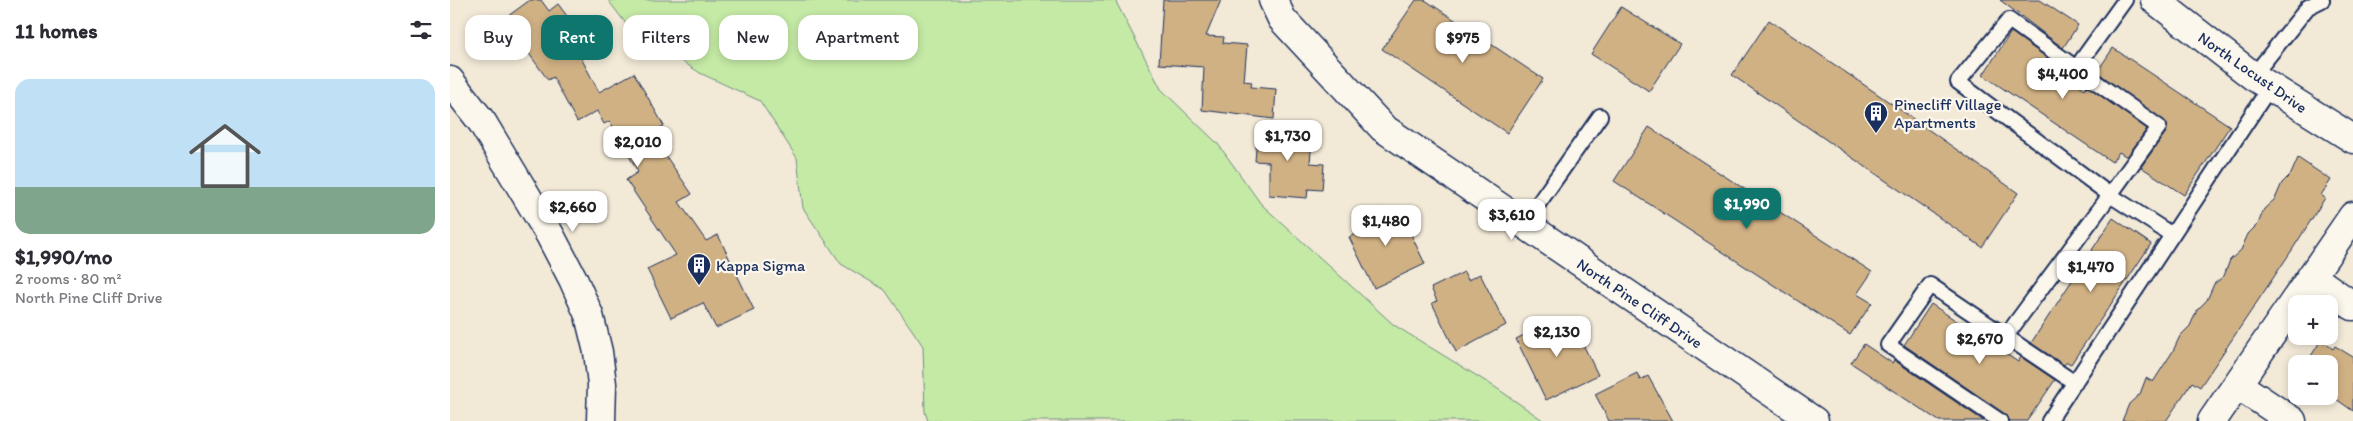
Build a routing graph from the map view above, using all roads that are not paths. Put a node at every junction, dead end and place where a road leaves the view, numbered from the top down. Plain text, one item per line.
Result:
1 (1273, 0) edge
2 (2125, 0) edge
3 (2155, 0) edge
4 (2322, 0) edge
5 (2076, 68) junction
6 (450, 81) edge
7 (2261, 82) junction
8 (1600, 116) dead end
9 (2353, 140) edge
10 (2110, 195) junction
11 (2353, 216) edge
12 (1524, 224) junction
13 (2172, 235) junction
14 (2312, 277) junction
15 (2353, 306) edge
16 (2006, 336) junction
17 (2075, 383) junction
18 (2238, 385) junction
19 (601, 421) edge
20 (1814, 421) edge
21 (2000, 421) edge
22 (2049, 421) edge
23 (2212, 421) edge
24 (2292, 421) edge

1 - 12 street, North Pine Cliff Drive
2 - 5 lane
3 - 7 street, North Locust Drive
4 - 7 lane
5 - 10 lane
5 - 10 lane
6 - 19 street
7 - 9 street, North Locust Drive
7 - 13 lane
8 - 12 lane
10 - 13 lane
10 - 16 lane
11 - 14 street
12 - 20 street, North Pine Cliff Drive
13 - 17 lane
14 - 15 street
14 - 18 street
16 - 17 lane
16 - 21 lane
17 - 22 lane
18 - 23 street
18 - 24 street

